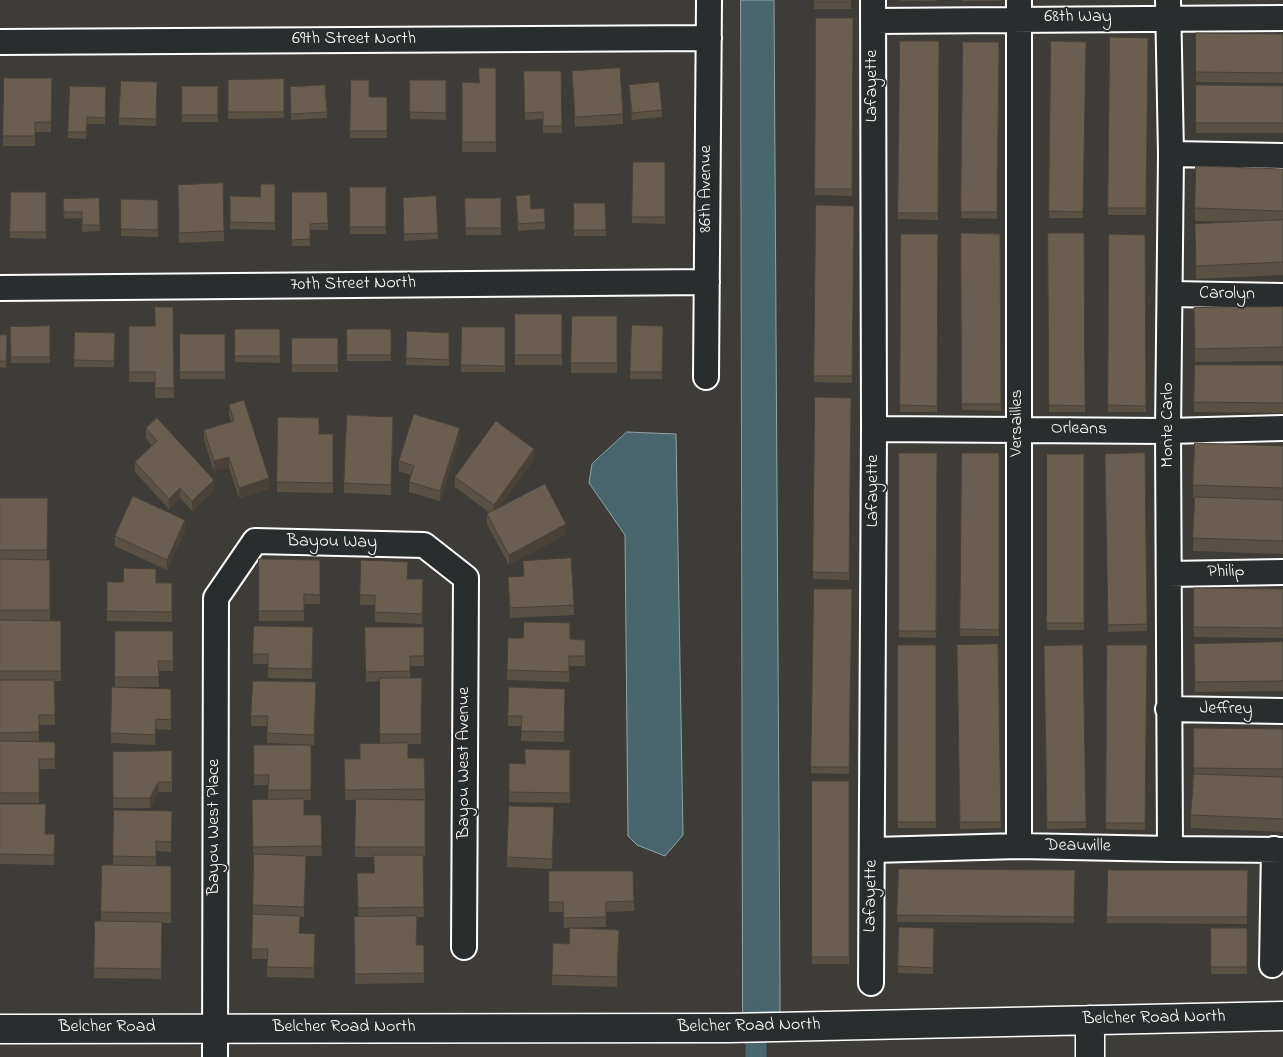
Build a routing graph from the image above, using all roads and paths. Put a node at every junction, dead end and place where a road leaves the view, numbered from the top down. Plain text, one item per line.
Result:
1 (709, 0) edge
2 (1019, 9) edge
3 (1168, 9) edge
4 (873, 10) edge
5 (1283, 18) edge
6 (709, 38) junction
7 (0, 42) edge
8 (1171, 154) junction
9 (1283, 156) edge
10 (707, 282) junction
11 (0, 288) edge
12 (1171, 294) junction
13 (1283, 296) edge
14 (706, 377) dead end
15 (1283, 428) edge
16 (874, 429) junction
17 (1018, 429) junction
18 (1168, 431) junction
19 (1283, 572) edge
20 (1169, 574) junction
21 (466, 578) joint
22 (216, 598) joint
23 (1168, 709) junction
24 (1283, 711) edge
25 (1019, 846) junction
26 (1170, 849) junction
27 (1279, 849) edge
28 (873, 850) junction
29 (464, 947) dead end
30 (1272, 965) dead end
31 (871, 983) dead end
32 (1283, 1016) edge
33 (1090, 1020) junction
34 (215, 1028) junction
35 (0, 1029) edge
36 (215, 1057) edge
37 (1090, 1057) edge

1 - 6 street, 86th Avenue
2 - 3 street, 68th Way
2 - 4 street, 68th Way
2 - 17 street, Versailles
3 - 5 street, 68th Way
3 - 8 street, Monte Carlo
4 - 16 street, Lafayette
6 - 7 street, 69th Street North
6 - 10 street, 86th Avenue
8 - 9 street
8 - 12 street, Monte Carlo
10 - 11 street, 70th Street North
10 - 14 street, 86th Avenue
12 - 13 street, Carolyn
12 - 18 street, Monte Carlo
15 - 18 street, Orleans
16 - 17 street, Orleans
16 - 28 street, Lafayette
17 - 18 street, Orleans
17 - 25 street, Versailles
18 - 20 street, Monte Carlo
19 - 20 street, Philip
20 - 23 street, Monte Carlo
21 - 22 street, Bayou Way
21 - 29 street, Bayou West Avenue
22 - 34 street, Bayou West Place
23 - 24 street, Jeffrey
23 - 26 street, Monte Carlo
25 - 26 street, Deauville
25 - 28 street, Deauville
26 - 27 street, Deauville
27 - 30 street
28 - 31 street, Lafayette
32 - 33 main road, Belcher Road North
33 - 34 main road, Belcher Road North
33 - 37 main road
34 - 35 main road, Belcher Road
34 - 36 street, Bayou West Place

